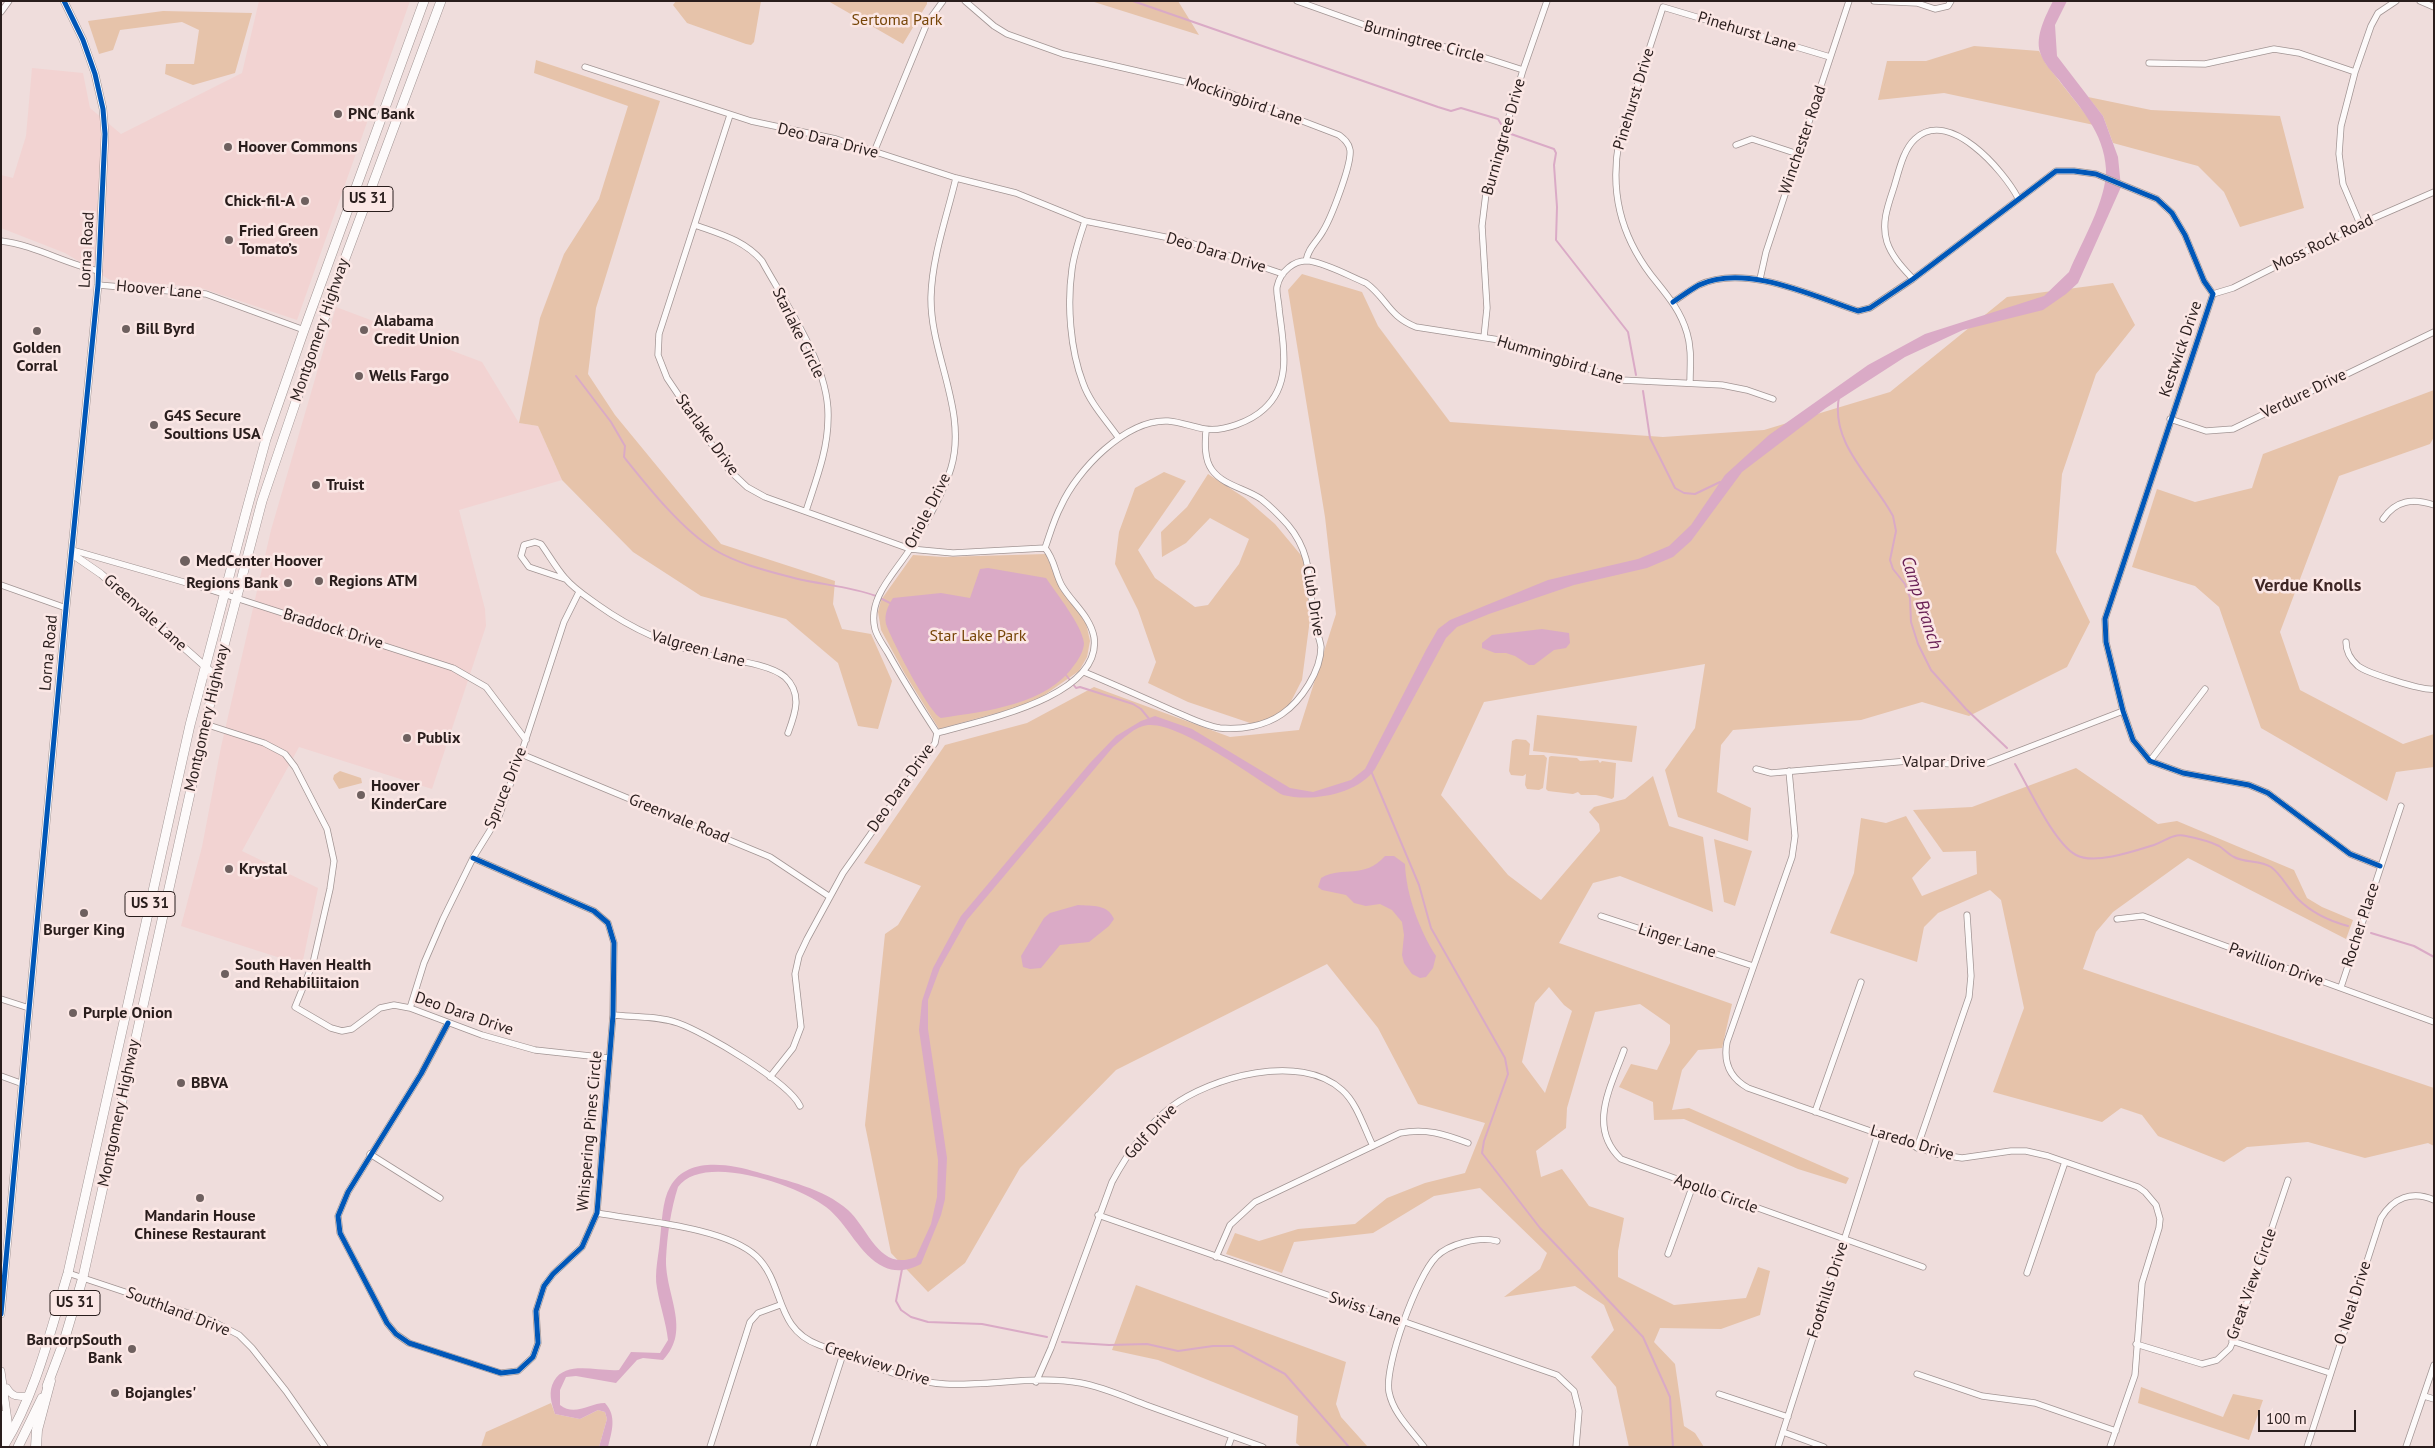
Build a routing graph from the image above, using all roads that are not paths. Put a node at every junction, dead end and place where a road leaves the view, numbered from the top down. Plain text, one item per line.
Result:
1 (9, 1) edge
2 (424, 1) edge
3 (441, 1) edge
4 (943, 1) edge
5 (965, 1) edge
6 (1297, 1) edge
7 (1548, 1) edge
8 (1848, 1) edge
9 (1874, 1) edge
10 (1951, 1) edge
11 (2396, 1) edge
12 (2420, 1) edge
13 (67, 2) edge
14 (1663, 7) joint
15 (2434, 7) edge
16 (1, 12) edge
17 (1830, 57) junction
18 (2149, 63) dead end
19 (585, 66) dead end
20 (1523, 70) junction
21 (2355, 72) junction
22 (730, 115) junction
23 (1736, 145) dead end
24 (874, 152) junction
25 (1798, 154) junction
26 (956, 178) junction
27 (2434, 192) edge
28 (2018, 198) junction
29 (1085, 221) junction
30 (2360, 224) junction
31 (695, 225) junction
32 (1, 241) edge
33 (1306, 261) junction
34 (99, 271) junction
35 (1283, 274) junction
36 (1760, 279) junction
37 (1913, 279) junction
38 (98, 285) junction
39 (2213, 294) junction
40 (1673, 302) junction
41 (304, 330) junction
42 (2434, 332) edge
43 (1484, 337) junction
44 (1690, 383) junction
45 (1773, 399) dead end
46 (2170, 419) junction
47 (1206, 430) junction
48 (1118, 437) junction
49 (2434, 505) edge
50 (806, 510) junction
51 (2383, 519) dead end
52 (1045, 548) junction
53 (910, 549) junction
54 (72, 552) junction
55 (111, 561) joint
56 (565, 579) junction
57 (1, 585) edge
58 (579, 592) junction
59 (223, 594) junction
60 (237, 599) junction
61 (66, 608) junction
62 (2346, 642) dead end
63 (205, 665) junction
64 (1084, 672) junction
65 (216, 676) junction
66 (2205, 689) dead end
67 (2433, 690) edge
68 (2123, 711) junction
69 (205, 724) junction
70 (788, 733) dead end
71 (937, 733) junction
72 (526, 740) junction
73 (522, 754) junction
74 (2150, 761) junction
75 (1756, 769) dead end
76 (1789, 772) junction
77 (2401, 806) dead end
78 (473, 858) junction
79 (2380, 866) junction
80 (830, 897) junction
81 (1967, 915) dead end
82 (1601, 916) dead end
83 (2117, 919) dead end
84 (1753, 966) junction
85 (1861, 982) dead end
86 (2341, 987) junction
87 (1, 999) edge
88 (29, 1008) junction
89 (410, 1008) junction
90 (613, 1015) junction
91 (2434, 1022) edge
92 (448, 1023) junction
93 (1624, 1050) dead end
94 (609, 1058) junction
95 (1, 1076) edge
96 (770, 1077) junction
97 (23, 1084) junction
98 (800, 1106) dead end
99 (1815, 1112) junction
100 (1878, 1134) junction
101 (1468, 1143) dead end
102 (1373, 1146) junction
103 (1917, 1148) junction
104 (370, 1154) junction
105 (2065, 1162) junction
106 (2288, 1180) dead end
107 (1693, 1185) junction
108 (440, 1198) dead end
109 (2434, 1200) edge
110 (597, 1213) junction
111 (1098, 1216) junction
112 (1845, 1239) junction
113 (1497, 1241) dead end
114 (1668, 1254) dead end
115 (1216, 1257) junction
116 (1923, 1267) dead end
117 (68, 1272) junction
118 (2027, 1273) dead end
119 (83, 1277) junction
120 (780, 1305) junction
121 (1, 1314) edge
122 (1404, 1323) junction
123 (2232, 1341) junction
124 (2136, 1344) junction
125 (842, 1354) junction
126 (2434, 1366) edge
127 (1, 1371) edge
128 (2330, 1373) junction
129 (1917, 1374) dead end
130 (50, 1381) junction
131 (1036, 1382) junction
132 (5, 1386) junction
133 (1719, 1394) dead end
134 (28, 1396) junction
135 (2424, 1396) junction
136 (2434, 1400) edge
137 (1, 1414) edge
138 (1788, 1417) junction
139 (2116, 1431) junction
140 (1783, 1432) junction
141 (1232, 1436) junction
142 (7, 1444) edge
143 (2113, 1446) edge
144 (18, 1447) edge
145 (36, 1447) edge
146 (326, 1447) edge
147 (710, 1447) edge
148 (813, 1447) edge
149 (1228, 1447) edge
150 (1263, 1447) edge
151 (1424, 1447) edge
152 (1576, 1447) edge
153 (1778, 1447) edge
154 (1824, 1447) edge
155 (2307, 1447) edge
156 (2406, 1447) edge

1 - 16 street
2 - 41 main road, Montgomery Highway / US 31
3 - 60 main road, Montgomery Highway / US 31
4 - 24 street
5 - 33 street, Mockingbird Lane
6 - 20 street, Burningtree Circle
7 - 20 street, Burningtree Drive
8 - 17 street, Winchester Road
9 - 10 street
11 - 21 street
12 - 15 street
13 - 34 street, Lorna Road
14 - 17 street, Pinehurst Lane
14 - 40 street, Pinehurst Drive
17 - 25 street, Winchester Road
18 - 21 street
19 - 22 street, Deo Dara Drive
20 - 43 street, Burningtree Drive
21 - 30 street
22 - 24 street, Deo Dara Drive
22 - 31 street, Starlake Drive
23 - 25 street
24 - 26 street, Deo Dara Drive
25 - 36 street, Winchester Road
26 - 29 street, Deo Dara Drive
26 - 53 street, Oriole Drive
27 - 30 street, Moss Rock Road
28 - 37 street, Kestwick Drive
28 - 37 street
28 - 39 street, Kestwick Drive
29 - 35 street, Deo Dara Drive
29 - 48 street
30 - 39 street, Moss Rock Road
31 - 50 street, Starlake Circle
31 - 50 street, Starlake Drive
32 - 34 street
33 - 35 street
33 - 43 street, Hummingbird Lane
34 - 38 street, Lorna Road
35 - 47 street, Deo Dara Drive
36 - 37 street, Kestwick Drive
36 - 40 street, Kestwick Drive
38 - 41 street, Hoover Lane
38 - 54 street, Lorna Road
39 - 46 street, Kestwick Drive
40 - 44 street, Pinehurst Drive
41 - 59 main road, Montgomery Highway / US 31
42 - 46 street, Verdure Drive
43 - 44 street, Hummingbird Lane
44 - 45 street, Hummingbird Lane
46 - 68 street, Kestwick Drive
47 - 48 street, Deo Dara Drive
47 - 64 street, Club Drive
48 - 52 street, Deo Dara Drive
49 - 51 street
50 - 53 street, Starlake Drive
52 - 53 street, Starlake Drive
52 - 64 street
53 - 71 street, Oriole Drive
54 - 55 street, Greenvale Lane
54 - 61 street, Lorna Road
54 - 63 street, Greenvale Lane
55 - 59 street, Braddock Drive
56 - 56 street, Valgreen Lane
56 - 58 street, Valgreen Lane
57 - 61 street
58 - 70 street, Valgreen Lane
58 - 72 street, Spruce Drive
59 - 60 street, Braddock Drive
59 - 63 main road, Montgomery Highway / US 31
60 - 65 main road, Montgomery Highway / US 31
60 - 72 street, Braddock Drive
61 - 88 street, Lorna Road
62 - 67 street
63 - 65 street, Greenvale Lane
63 - 117 main road, Montgomery Highway / US 31
64 - 71 street, Deo Dara Drive
65 - 69 main road, Montgomery Highway / US 31
66 - 74 street
68 - 74 street, Kestwick Drive
68 - 76 street, Valpar Drive
69 - 89 street, Deo Dara Drive
69 - 119 main road, Montgomery Highway / US 31
71 - 80 street, Deo Dara Drive
72 - 73 street, Spruce Drive
73 - 78 street, Spruce Drive
73 - 80 street, Greenvale Road
74 - 79 street
75 - 76 street, Valpar Drive
76 - 84 street, Laredo Drive
77 - 79 street, Rocher Place
78 - 89 street, Spruce Drive
78 - 90 street, Whispering Pines Circle
79 - 86 street, Rocher Place
80 - 96 street, Deo Dara Drive
81 - 103 street
82 - 84 street, Linger Lane
83 - 86 street, Pavillion Drive
84 - 99 street, Laredo Drive
85 - 99 street
86 - 91 street, Pavillion Drive
87 - 88 street
88 - 97 street, Lorna Road
89 - 92 street, Deo Dara Drive
90 - 94 street, Whispering Pines Circle
90 - 96 street
92 - 94 street, Deo Dara Drive
92 - 104 street, Whispering Pines Circle
93 - 107 street, Apollo Circle
94 - 110 street, Whispering Pines Circle
95 - 97 street
96 - 98 street
97 - 121 street, Lorna Road
99 - 100 street, Laredo Drive
100 - 103 street, Laredo Drive
100 - 112 street, Foothills Drive
101 - 102 street
102 - 111 street, Golf Drive
102 - 115 street
103 - 105 street, Laredo Drive
104 - 108 street
104 - 110 street, Whispering Pines Circle
105 - 118 street
105 - 124 street, Laredo Drive
106 - 123 street, Great View Circle
107 - 112 street, Apollo Circle
107 - 114 street
109 - 128 street, O Neal Drive
110 - 120 street, Creekview Drive
111 - 115 street, Swiss Lane
111 - 131 street, Golf Drive
112 - 116 street, Apollo Circle
112 - 138 street, Foothills Drive
113 - 122 street
115 - 122 street, Swiss Lane
117 - 119 street, Southland Drive
117 - 134 main road, Montgomery Highway / US 31
119 - 130 main road, Montgomery Highway / US 31
119 - 146 street, Southland Drive
120 - 125 street, Creekview Drive
120 - 147 street
122 - 151 street
122 - 152 street, Swiss Lane
123 - 124 street, Great View Circle
123 - 128 street
124 - 139 street, Laredo Drive
125 - 131 street, Creekview Drive
125 - 148 street
126 - 135 street
127 - 132 street
128 - 155 street, O Neal Drive
129 - 139 street
130 - 144 main road, Montgomery Highway / US 31
130 - 145 highway
131 - 141 street, Creekview Drive
132 - 134 street
132 - 142 street
133 - 138 street
134 - 142 main road, Montgomery Highway / US 31
135 - 136 street
135 - 156 street
137 - 142 street
138 - 140 street, Foothills Drive
139 - 143 street, Laredo Drive
140 - 153 street, Foothills Drive
140 - 154 street
141 - 149 street
141 - 150 street, Creekview Drive

